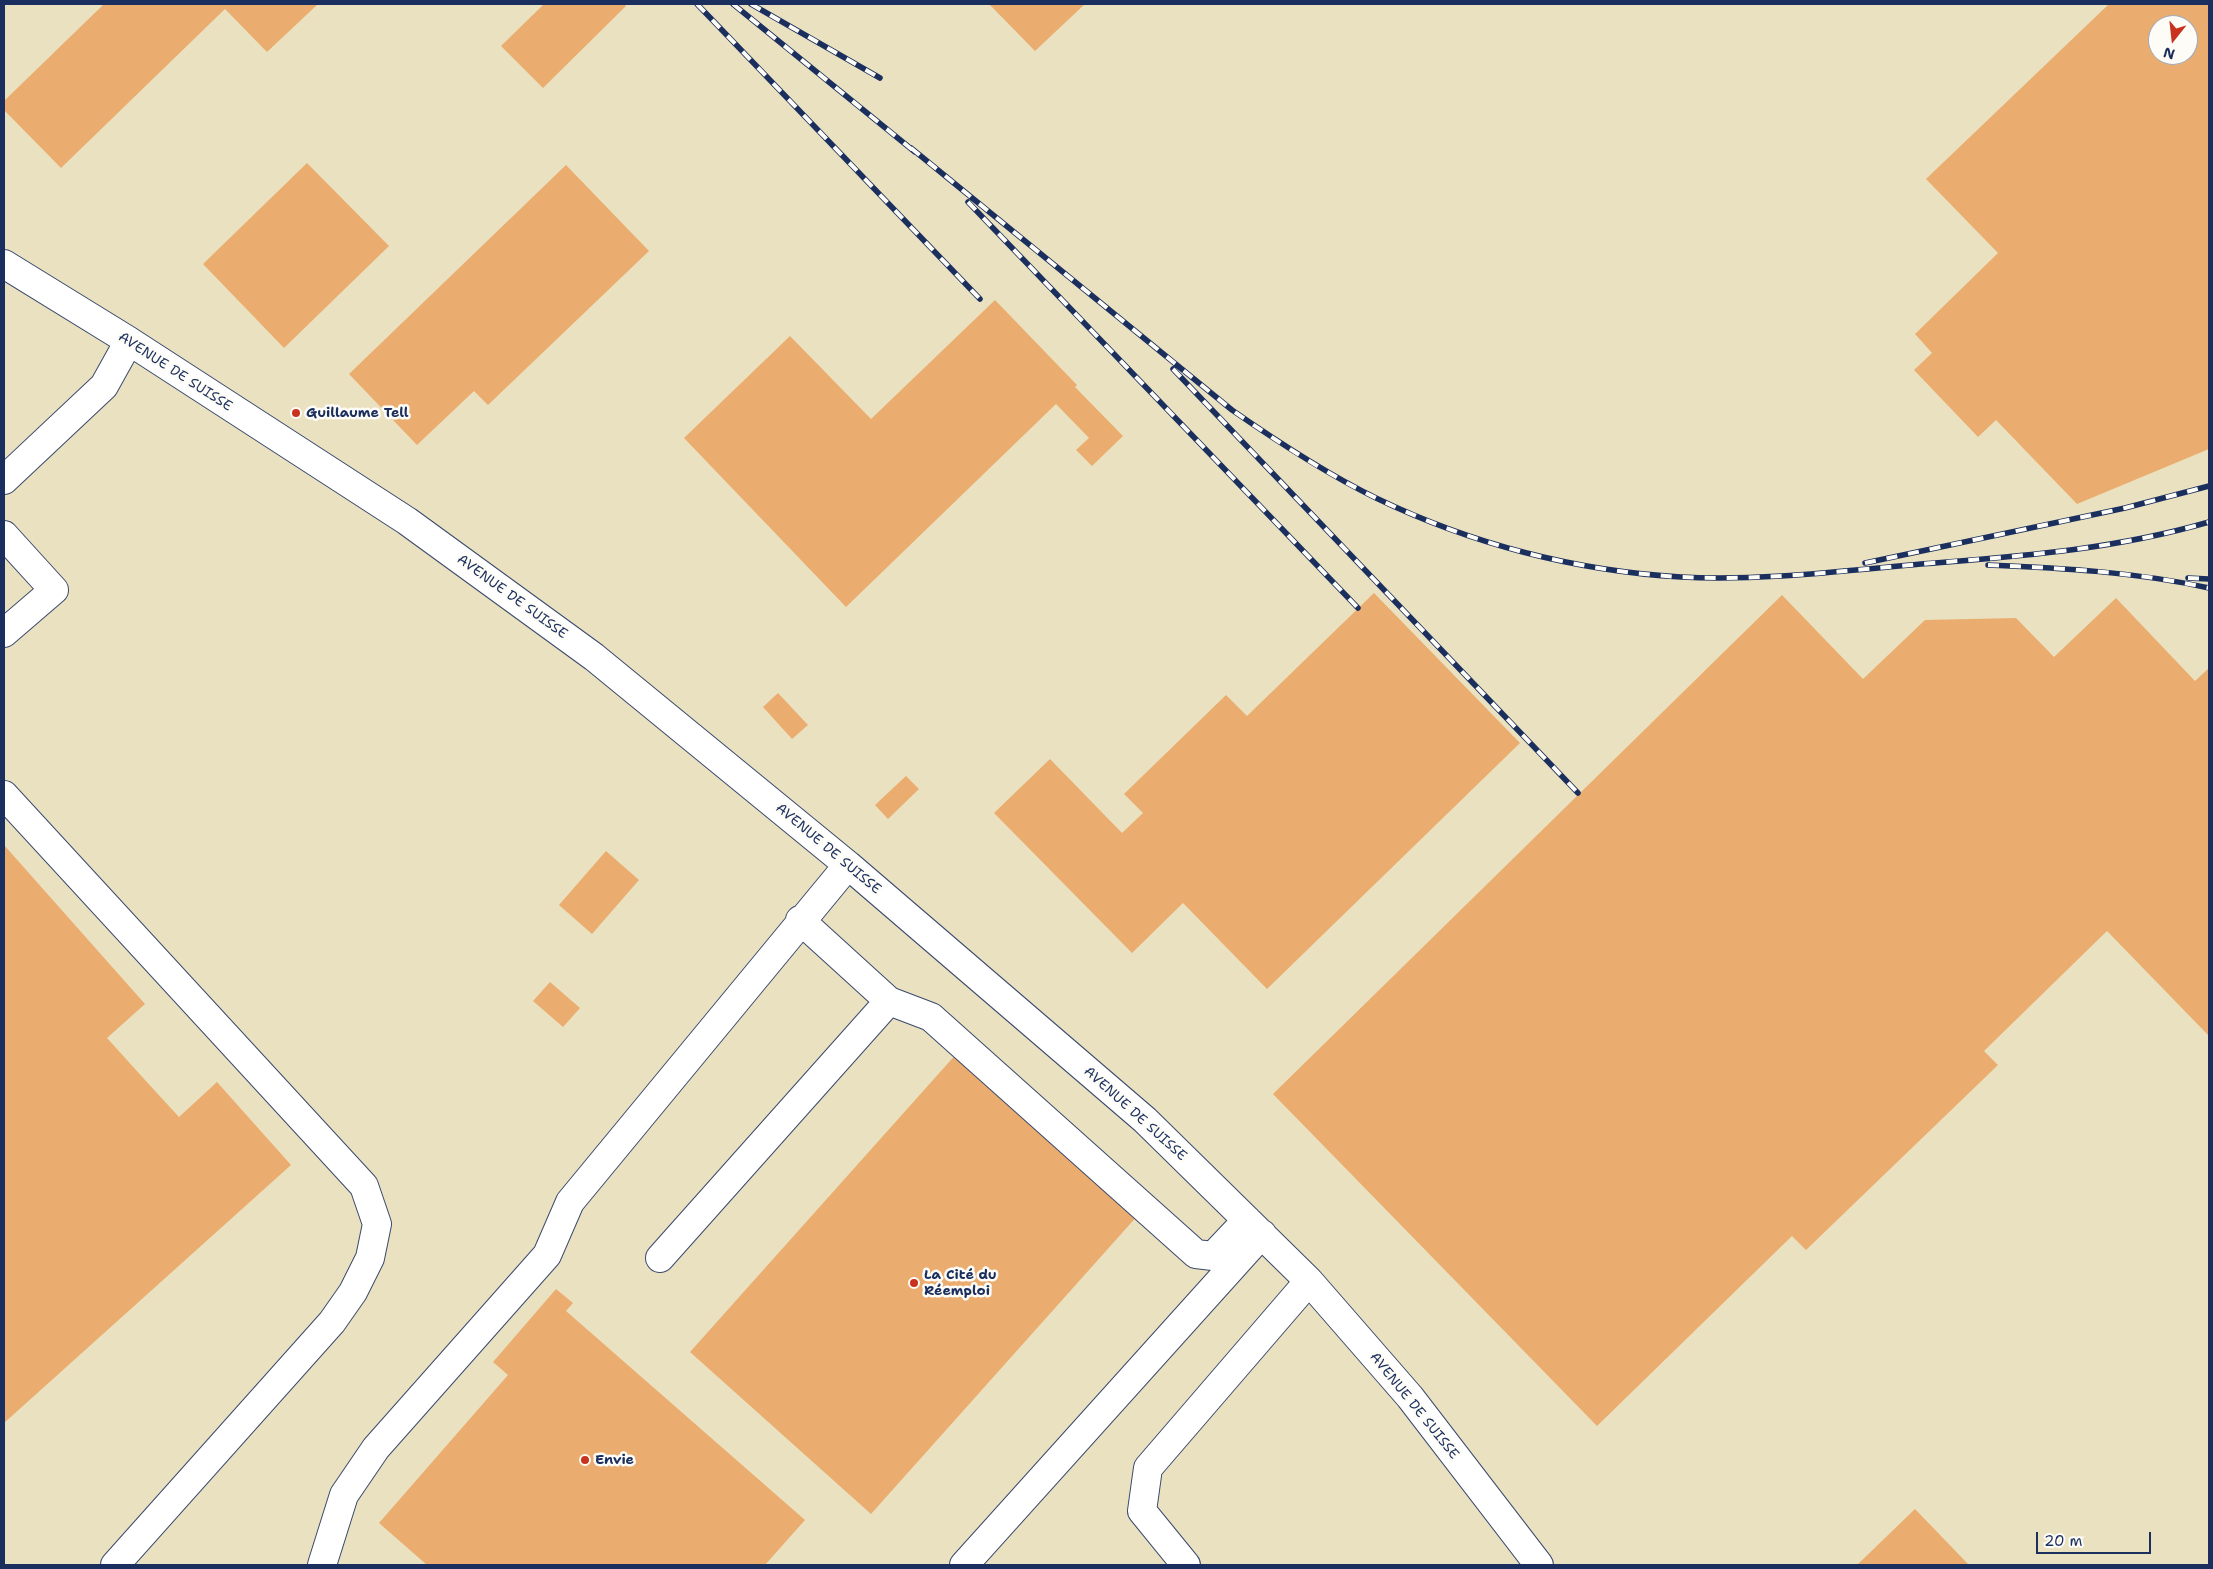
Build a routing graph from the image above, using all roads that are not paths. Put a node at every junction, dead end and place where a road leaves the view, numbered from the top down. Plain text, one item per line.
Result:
1 (4, 264) edge
2 (129, 341) junction
3 (4, 480) edge
4 (4, 535) edge
5 (4, 633) edge
6 (4, 795) edge
7 (848, 864) junction
8 (800, 920) junction
9 (889, 1001) junction
10 (1254, 1227) junction
11 (660, 1258) dead end
12 (1309, 1281) junction
13 (115, 1565) edge
14 (322, 1565) edge
15 (964, 1565) edge
16 (1186, 1565) edge
17 (1539, 1565) edge

1 - 2 street, AVENUE DE SUISSE
2 - 3 street
2 - 7 street, AVENUE DE SUISSE
4 - 5 street
6 - 13 street
7 - 8 street
7 - 10 street, AVENUE DE SUISSE
8 - 9 street
8 - 14 street
9 - 10 street
9 - 11 street
10 - 12 street, AVENUE DE SUISSE
10 - 15 street
12 - 16 street
12 - 17 street, AVENUE DE SUISSE

